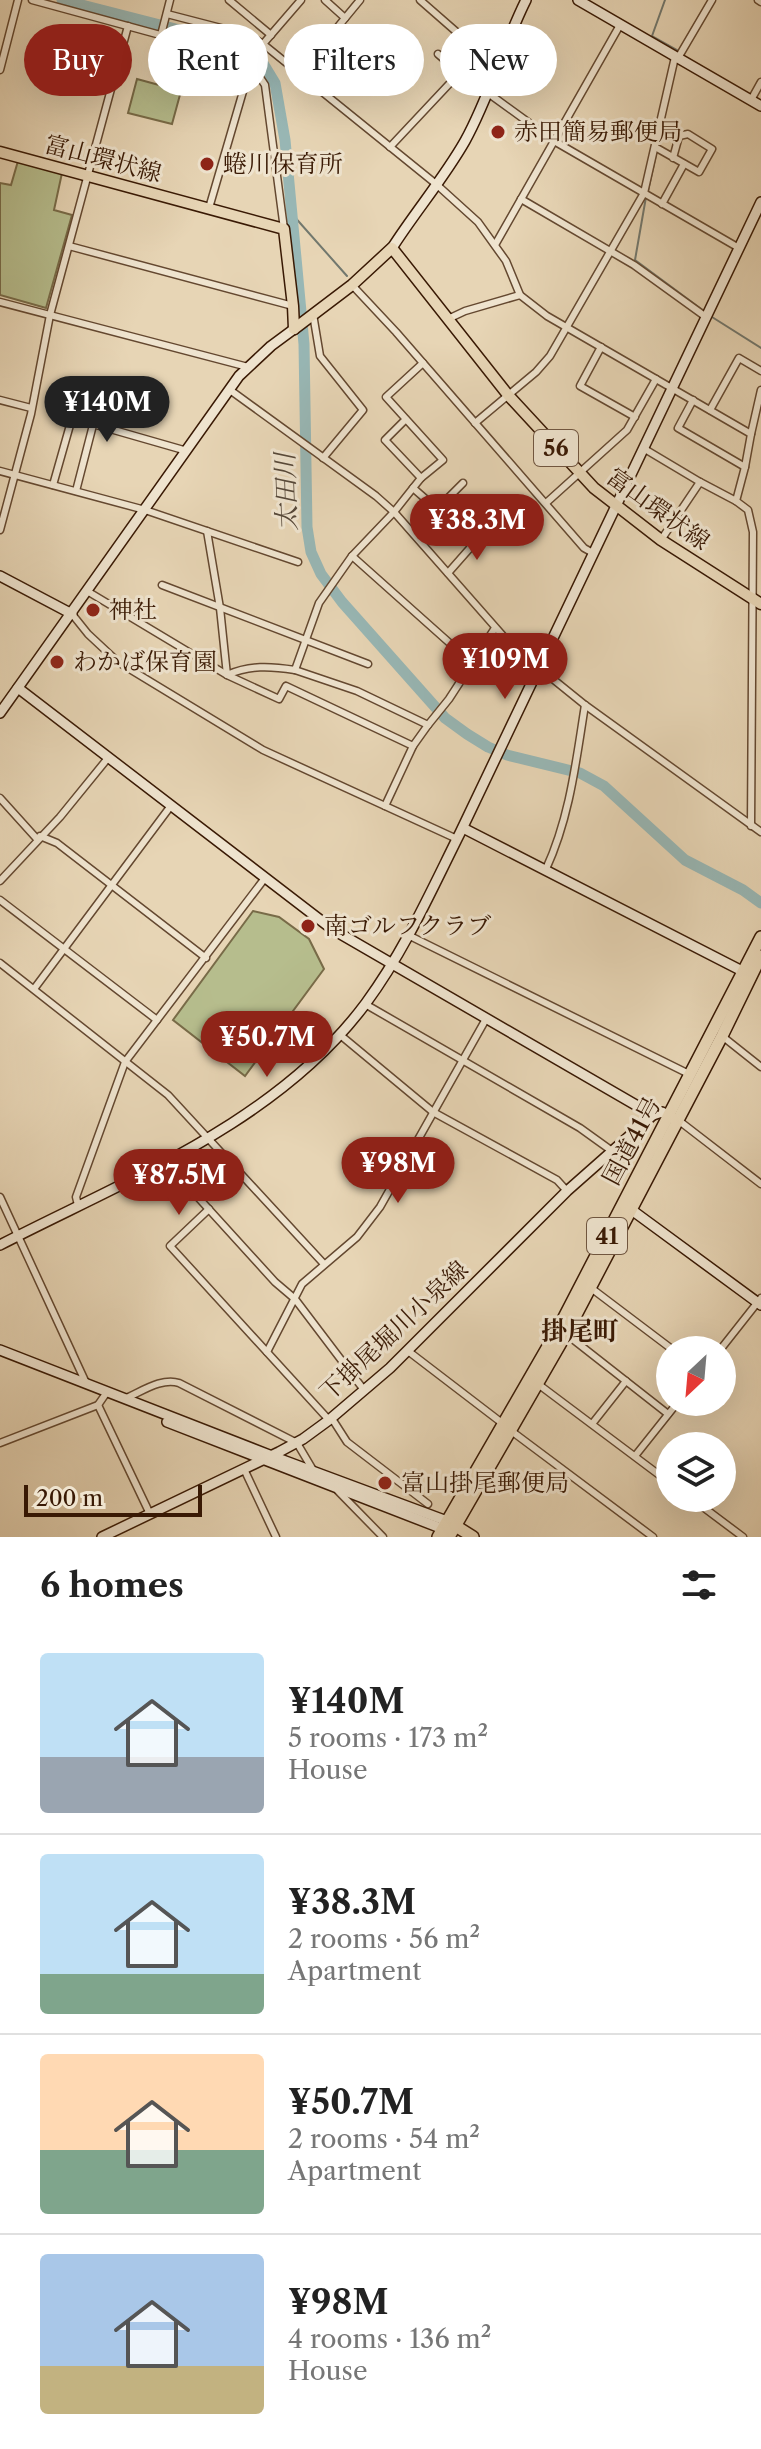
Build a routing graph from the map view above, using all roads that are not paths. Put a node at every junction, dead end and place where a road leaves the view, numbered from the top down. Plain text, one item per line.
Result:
1 (18, 0) edge
2 (32, 0) edge
3 (170, 0) edge
4 (229, 0) edge
5 (325, 0) edge
6 (360, 0) edge
7 (420, 0) edge
8 (526, 0) edge
9 (578, 0) edge
10 (712, 0) edge
11 (298, 1) edge
12 (167, 14) junction
13 (345, 18) junction
14 (121, 24) edge
15 (164, 24) edge
16 (206, 24) edge
17 (340, 24) edge
18 (447, 24) edge
19 (514, 24) edge
20 (620, 25) junction
21 (271, 35) junction
22 (268, 38) edge
23 (268, 48) edge
24 (677, 58) junction
25 (284, 62) edge
26 (0, 70) edge
27 (761, 82) edge
28 (440, 94) edge
29 (109, 96) edge
30 (242, 96) edge
31 (266, 96) edge
32 (326, 96) edge
33 (487, 96) edge
34 (492, 96) edge
35 (751, 100) junction
36 (761, 106) edge
37 (554, 141) junction
38 (390, 147) junction
39 (655, 147) junction
40 (0, 152) edge
41 (673, 158) junction
42 (684, 164) junction
43 (88, 175) junction
44 (436, 184) junction
45 (644, 193) junction
46 (521, 199) junction
47 (761, 202) edge
48 (662, 204) junction
49 (209, 208) junction
50 (284, 229) junction
51 (495, 245) junction
52 (69, 246) junction
53 (392, 248) junction
54 (739, 248) junction
55 (609, 250) junction
56 (352, 285) junction
57 (520, 295) junction
58 (0, 302) edge
59 (293, 306) junction
60 (313, 314) junction
61 (50, 315) junction
62 (706, 317) junction
63 (447, 320) junction
64 (565, 326) junction
65 (294, 329) junction
66 (601, 347) junction
67 (423, 363) junction
68 (248, 367) junction
69 (761, 371) edge
70 (656, 379) junction
71 (672, 389) junction
72 (230, 390) junction
73 (761, 390) edge
74 (508, 395) junction
75 (0, 400) edge
76 (693, 400) junction
77 (31, 408) junction
78 (710, 410) junction
79 (635, 417) junction
80 (406, 419) junction
81 (475, 423) junction
82 (93, 425) junction
83 (751, 434) junction
84 (643, 448) junction
85 (188, 451) junction
86 (323, 458) junction
87 (745, 467) junction
88 (0, 471) edge
89 (579, 473) junction
90 (15, 475) junction
91 (421, 478) junction
92 (700, 482) junction
93 (463, 483) dead end
94 (53, 485) junction
95 (413, 488) junction
96 (76, 491) junction
97 (736, 501) junction
98 (546, 503) junction
99 (615, 506) junction
100 (437, 509) junction
101 (145, 510) junction
102 (394, 512) junction
103 (0, 530) edge
104 (207, 531) junction
105 (485, 531) dead end
106 (661, 540) junction
107 (474, 543) junction
108 (593, 553) junction
109 (352, 556) junction
110 (298, 562) dead end
111 (448, 573) junction
112 (0, 576) edge
113 (162, 585) dead end
114 (87, 591) junction
115 (757, 601) edge
116 (220, 608) junction
117 (72, 614) junction
118 (495, 628) junction
119 (304, 641) junction
120 (472, 663) junction
121 (368, 664) dead end
122 (538, 668) junction
123 (295, 670) junction
124 (227, 675) junction
125 (18, 688) junction
126 (585, 705) junction
127 (0, 713) edge
128 (428, 725) junction
129 (413, 746) junction
130 (108, 758) junction
131 (0, 798) edge
132 (385, 806) junction
133 (170, 807) junction
134 (751, 826) junction
135 (463, 828) junction
136 (761, 832) edge
137 (38, 837) junction
138 (457, 839) junction
139 (546, 869) junction
140 (265, 878) junction
141 (0, 881) edge
142 (112, 885) junction
143 (0, 900) edge
144 (410, 936) junction
145 (761, 937) edge
146 (64, 949) junction
147 (761, 956) edge
148 (206, 958) junction
149 (0, 963) edge
150 (392, 964) junction
151 (748, 974) junction
152 (34, 989) junction
153 (365, 1004) junction
154 (486, 1019) junction
155 (157, 1020) junction
156 (339, 1034) junction
157 (722, 1036) junction
158 (463, 1061) junction
159 (125, 1062) junction
160 (761, 1067) edge
161 (691, 1075) junction
162 (433, 1112) junction
163 (653, 1115) junction
164 (674, 1118) junction
165 (207, 1139) junction
166 (612, 1151) junction
167 (165, 1161) junction
168 (761, 1184) edge
169 (567, 1191) junction
170 (0, 1198) edge
171 (78, 1205) junction
172 (627, 1207) junction
173 (209, 1209) junction
174 (18, 1236) junction
175 (0, 1245) edge
176 (324, 1264) junction
177 (591, 1288) junction
178 (295, 1299) junction
179 (760, 1302) edge
180 (566, 1334) junction
181 (732, 1336) edge
182 (656, 1337) edge
183 (0, 1350) edge
184 (408, 1351) junction
185 (267, 1352) junction
186 (0, 1357) edge
187 (626, 1381) junction
188 (87, 1384) junction
189 (538, 1384) junction
190 (364, 1390) junction
191 (103, 1398) junction
192 (124, 1399) junction
193 (656, 1405) edge
194 (666, 1416) edge
195 (330, 1419) junction
196 (592, 1424) junction
197 (506, 1426) junction
198 (0, 1443) edge
199 (297, 1443) junction
200 (635, 1456) junction
201 (267, 1458) junction
202 (244, 1469) junction
203 (313, 1470) junction
204 (656, 1472) edge
205 (333, 1486) junction
206 (415, 1495) junction
207 (428, 1504) dead end
208 (408, 1506) junction
209 (710, 1512) edge
210 (150, 1514) junction
211 (449, 1531) edge
212 (102, 1537) edge
213 (276, 1537) edge
214 (383, 1537) edge
215 (473, 1537) edge
216 (653, 1537) edge
217 (743, 1537) edge

1 - 26 street
2 - 14 street
3 - 12 street
4 - 21 street
5 - 13 street
6 - 13 street
7 - 18 street
8 - 19 street
9 - 20 street
10 - 24 street
11 - 21 street
12 - 15 street
12 - 16 street
13 - 17 street
20 - 24 street
20 - 37 street
21 - 22 street
23 - 25 street
24 - 35 street
24 - 39 street
27 - 35 street
28 - 38 street
29 - 43 street
30 - 49 street
31 - 50 street
32 - 38 street
33 - 44 street
34 - 37 street
35 - 36 street
37 - 45 street
37 - 46 street
38 - 44 street
39 - 41 street
39 - 45 street
40 - 43 main road, 富山環状線
41 - 42 street
41 - 42 street
42 - 48 street
43 - 49 main road, 富山環状線
43 - 52 street
44 - 51 street
44 - 53 street
45 - 48 street
45 - 55 street
46 - 51 street
46 - 55 street
47 - 54 street
48 - 54 street
49 - 50 main road, 富山環状線
50 - 59 main road
51 - 57 street
52 - 59 street
52 - 61 street
53 - 56 main road
53 - 63 main road, 富山環状線 / 56
54 - 62 street
55 - 62 street
55 - 64 street
56 - 60 main road
56 - 67 street
57 - 63 street
57 - 64 street
58 - 61 street
59 - 65 main road
60 - 65 main road
60 - 86 street
61 - 68 street
61 - 77 street
62 - 71 street
63 - 74 main road, 富山環状線 / 56
64 - 66 street
64 - 74 street
65 - 68 street
66 - 70 street
66 - 79 street
67 - 80 street
67 - 81 street
68 - 72 street
69 - 78 street
70 - 71 street
70 - 79 street
71 - 76 street
71 - 84 street
72 - 85 street
72 - 86 street
73 - 83 street
74 - 81 street
74 - 89 main road, 富山環状線 / 56
75 - 77 street
76 - 78 street
76 - 87 street
77 - 90 street
78 - 83 street
79 - 89 street
80 - 91 street
80 - 91 street
81 - 98 street
82 - 85 street
82 - 94 street
82 - 96 street
83 - 87 street
84 - 92 street
84 - 99 street
85 - 101 street
86 - 102 street
87 - 97 street
88 - 90 street
89 - 98 street
89 - 99 main road, 富山環状線 / 56
90 - 94 street
90 - 103 street
91 - 95 street
92 - 97 street
92 - 106 street
93 - 100 street
94 - 96 street
95 - 100 street
95 - 102 street
96 - 101 street
97 - 115 street
98 - 108 street
99 - 106 main road, 富山環状線 / 56
99 - 108 street
100 - 107 street
101 - 104 street
101 - 114 street
102 - 109 street
102 - 111 street
104 - 110 street
104 - 116 street
105 - 107 street
106 - 115 main road, 富山環状線 / 56
107 - 111 street
108 - 122 street
109 - 119 street
109 - 120 street
111 - 118 street
112 - 117 street
113 - 116 street
114 - 117 street
114 - 124 street
115 - 134 street
116 - 119 street
116 - 124 street
117 - 125 street
117 - 132 street
118 - 120 street
118 - 122 street
119 - 121 street
119 - 123 street
120 - 128 street
122 - 126 street
122 - 135 street
123 - 124 street
123 - 128 street
124 - 129 street
125 - 127 street
125 - 130 street
126 - 134 street
126 - 139 street
128 - 129 street
129 - 132 street
130 - 133 street
130 - 137 street
131 - 137 street
132 - 138 street
133 - 140 street
133 - 142 street
134 - 136 street
135 - 138 street
135 - 139 street
137 - 141 street
137 - 142 street
138 - 144 street
139 - 151 street
140 - 148 street
140 - 150 street
142 - 146 street
142 - 148 street
143 - 146 street
144 - 150 street
144 - 161 street
145 - 151 highway, 国道41号 / 41
146 - 152 street
146 - 155 street
147 - 151 highway, 国道41号 / 41
148 - 155 street
149 - 152 street
150 - 153 street
150 - 154 street
151 - 157 highway, 国道41号 / 41
151 - 161 highway, 国道41号 / 41
152 - 159 street
153 - 156 street
153 - 158 street
154 - 158 street
154 - 163 street
155 - 159 street
156 - 162 street
156 - 165 street
157 - 160 street
157 - 164 highway, 国道41号 / 41
158 - 162 street
158 - 166 street
159 - 165 street
159 - 171 street
161 - 164 highway, 国道41号 / 41
162 - 169 street
162 - 176 street
163 - 164 street
163 - 166 street, 下掛尾堀川小泉線
164 - 168 street
164 - 172 highway, 国道41号 / 41
165 - 167 street
165 - 176 street
166 - 169 street, 下掛尾堀川小泉線
167 - 171 street
167 - 173 street
169 - 184 street, 下掛尾堀川小泉線
170 - 174 street
171 - 174 street
172 - 177 highway, 国道41号 / 41
172 - 179 street
172 - 197 highway, 国道41号 / 41
173 - 178 street
173 - 185 street
174 - 175 street
174 - 188 street
176 - 178 street
177 - 180 highway, 国道41号 / 41
177 - 182 street
178 - 185 street
178 - 190 street
179 - 181 street
180 - 187 street
180 - 189 highway, 国道41号 / 41
183 - 188 street
184 - 190 street, 下掛尾堀川小泉線
184 - 197 street
185 - 195 street
186 - 191 street
187 - 193 street
187 - 196 street
188 - 191 street
189 - 196 street
189 - 197 highway, 国道41号 / 41
190 - 195 street, 下掛尾堀川小泉線
191 - 192 street
191 - 198 street
191 - 201 street
191 - 210 street
192 - 199 street
192 - 201 street
194 - 200 street
195 - 199 street, 下掛尾堀川小泉線
195 - 206 street
196 - 200 street
197 - 211 highway, 国道41号 / 41
197 - 216 street
199 - 201 street, 下掛尾堀川小泉線
199 - 203 street
200 - 204 street
201 - 202 street, 下掛尾堀川小泉線
201 - 203 street
201 - 205 street
202 - 210 street, 下掛尾堀川小泉線
202 - 213 street
203 - 208 street
205 - 211 street
205 - 214 street
206 - 207 street
206 - 208 street
208 - 211 street
209 - 217 street
210 - 212 street, 下掛尾堀川小泉線
211 - 215 highway

